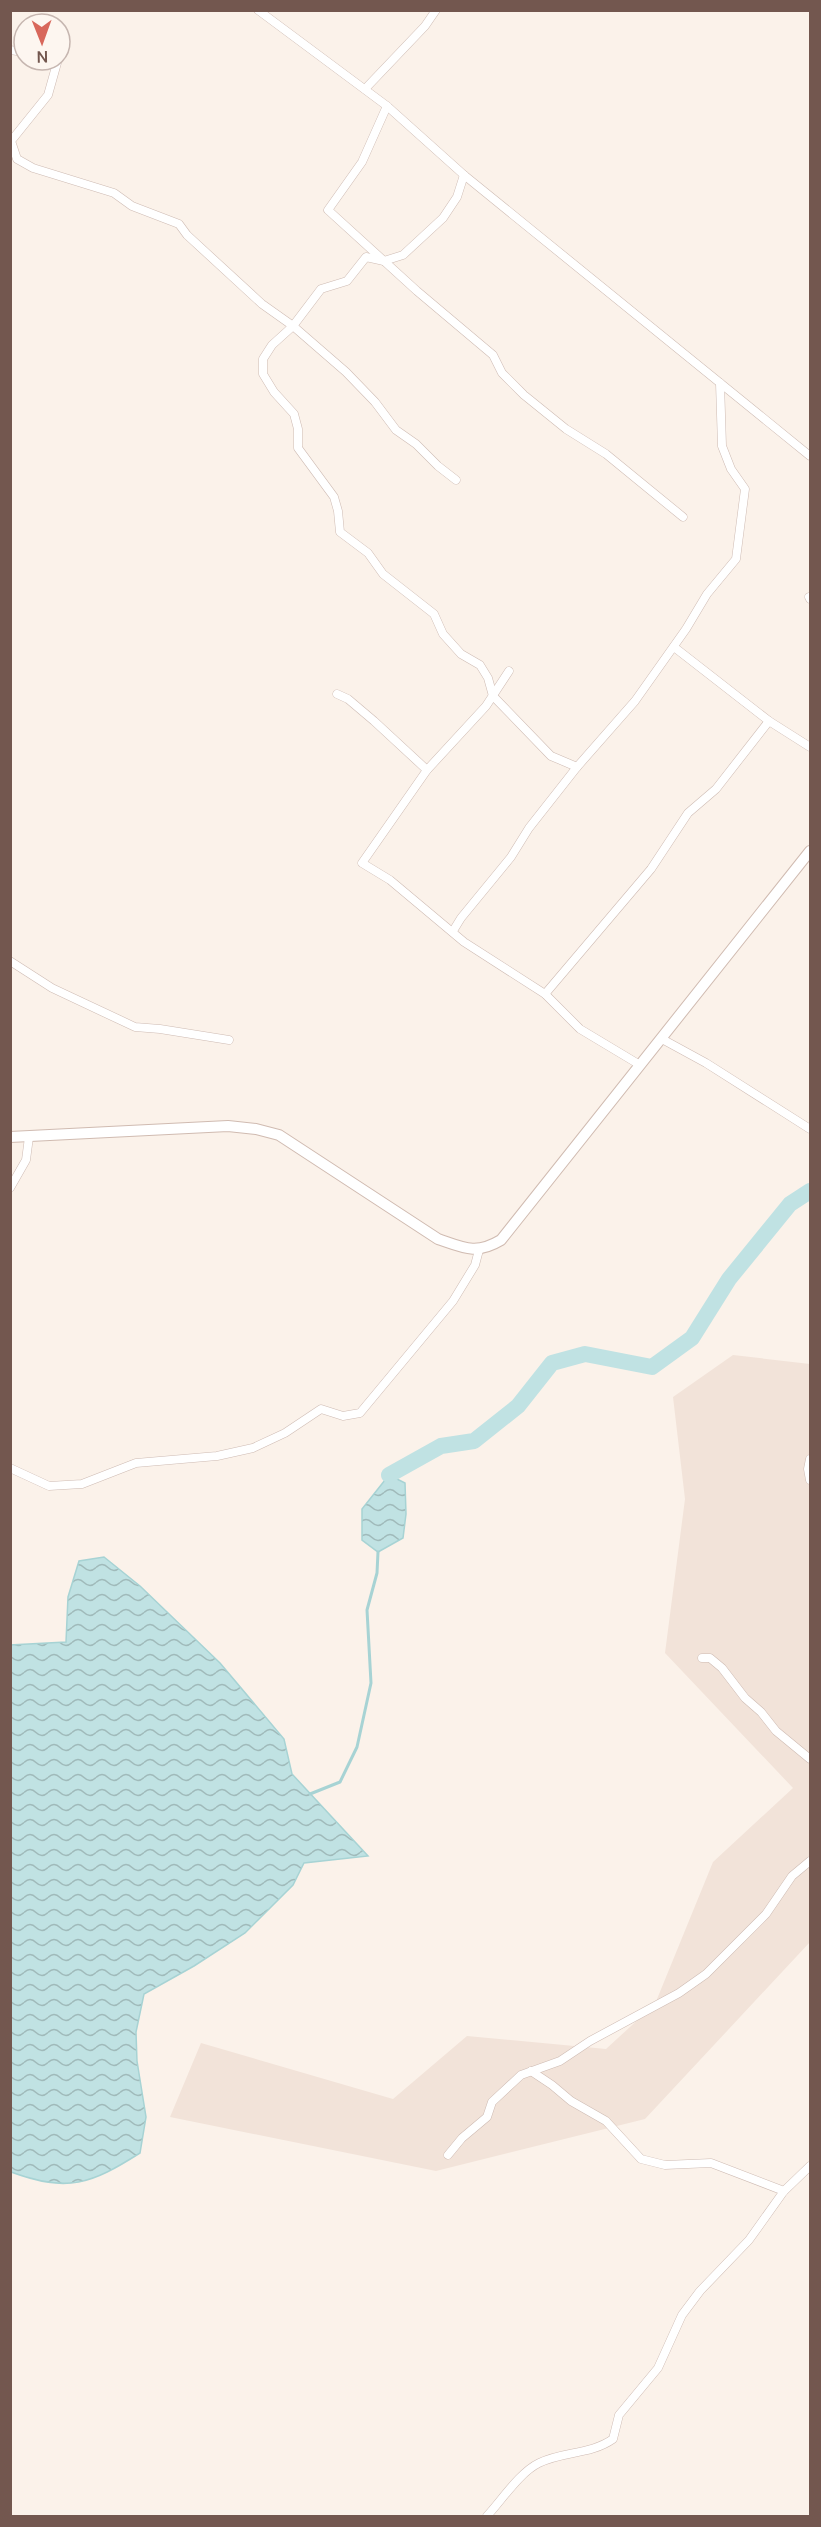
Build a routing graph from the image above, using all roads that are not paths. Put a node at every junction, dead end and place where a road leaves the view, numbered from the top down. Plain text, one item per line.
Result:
1 (258, 10) edge
2 (436, 10) edge
3 (54, 72) edge
4 (365, 89) junction
5 (387, 106) junction
6 (464, 175) junction
7 (384, 261) junction
8 (293, 326) junction
9 (720, 383) junction
10 (810, 456) edge
11 (456, 480) dead end
12 (683, 517) dead end
13 (674, 647) junction
14 (508, 671) dead end
15 (337, 694) dead end
16 (493, 696) junction
17 (769, 721) junction
18 (810, 747) edge
19 (577, 767) junction
20 (427, 770) junction
21 (810, 851) edge
22 (453, 931) junction
23 (10, 961) edge
24 (544, 994) junction
25 (662, 1039) junction
26 (229, 1040) dead end
27 (640, 1065) junction
28 (810, 1129) edge
29 (10, 1137) edge
30 (30, 1137) junction
31 (10, 1188) edge
32 (479, 1250) junction
33 (810, 1459) edge
34 (10, 1468) edge
35 (810, 1480) edge
36 (702, 1658) dead end
37 (810, 1759) edge
38 (810, 1861) edge
39 (531, 2071) junction
40 (448, 2155) dead end
41 (810, 2166) edge
42 (784, 2191) junction
43 (487, 2517) edge

1 - 4 street
2 - 4 street
3 - 8 street
4 - 5 street
5 - 6 street
5 - 7 street
6 - 7 street
6 - 9 street
7 - 8 street
7 - 12 street
8 - 11 street
8 - 16 street
9 - 10 street
9 - 13 street
13 - 17 street
13 - 19 street
14 - 16 street
15 - 20 street
16 - 19 street
16 - 20 street
17 - 18 street
17 - 24 street
19 - 22 street
20 - 22 street
21 - 25 street
22 - 24 street
23 - 26 street
24 - 27 street
25 - 27 street
25 - 28 street
27 - 32 street
29 - 30 street
30 - 31 street
30 - 32 street
32 - 34 street
33 - 35 street
36 - 37 street
38 - 39 street
39 - 40 street
39 - 42 street
41 - 42 street
42 - 43 street

